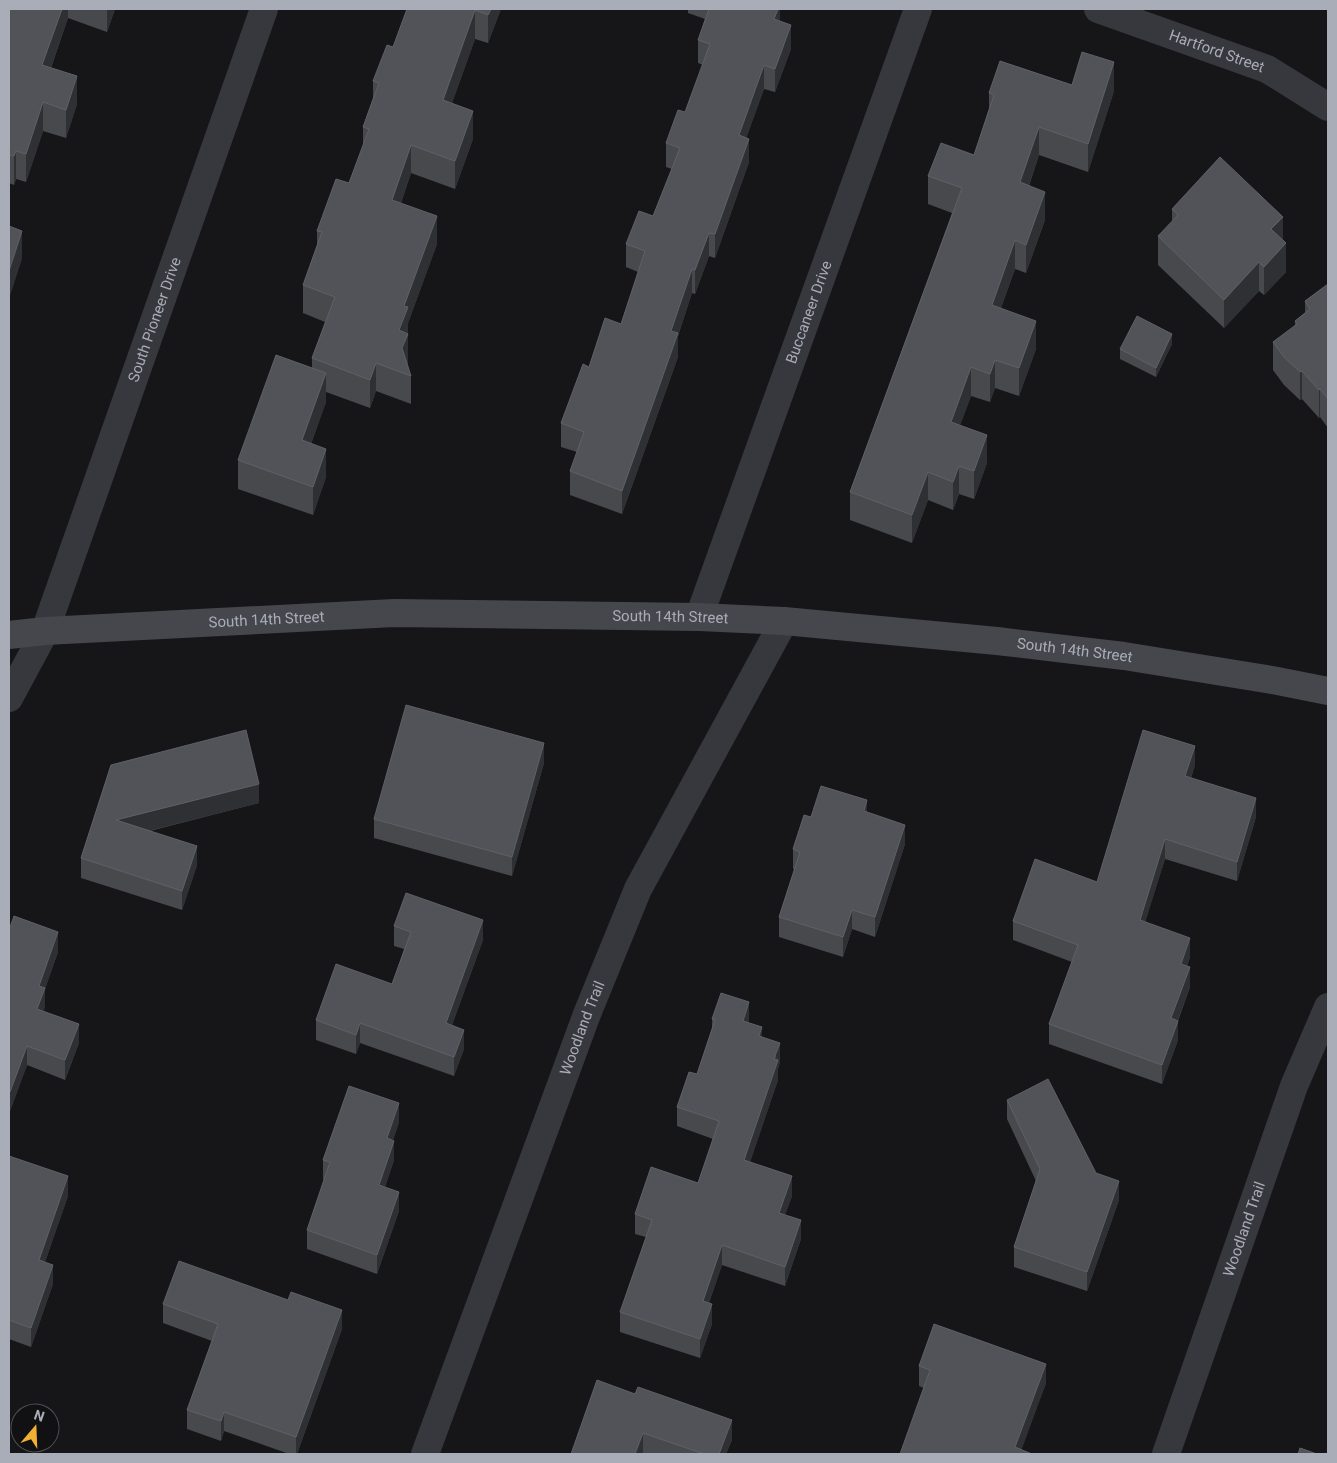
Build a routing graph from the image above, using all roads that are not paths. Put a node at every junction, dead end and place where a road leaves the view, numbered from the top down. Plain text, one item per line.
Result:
1 (264, 9) edge
2 (918, 9) edge
3 (1098, 9) edge
4 (1328, 107) edge
5 (699, 616) junction
6 (784, 621) junction
7 (44, 630) junction
8 (9, 635) edge
9 (1328, 691) edge
10 (9, 698) edge
11 (1328, 1007) edge
12 (425, 1454) edge
13 (1166, 1454) edge

1 - 7 street, South Pioneer Drive
2 - 5 street, Buccaneer Drive
3 - 4 street, Hartford Street
5 - 6 main road, South 14th Street
5 - 7 main road, South 14th Street
6 - 9 main road, South 14th Street
6 - 12 street, Woodland Trail
7 - 8 main road, South 14th Street
7 - 10 street, South Pioneer Drive
11 - 13 street, Woodland Trail

